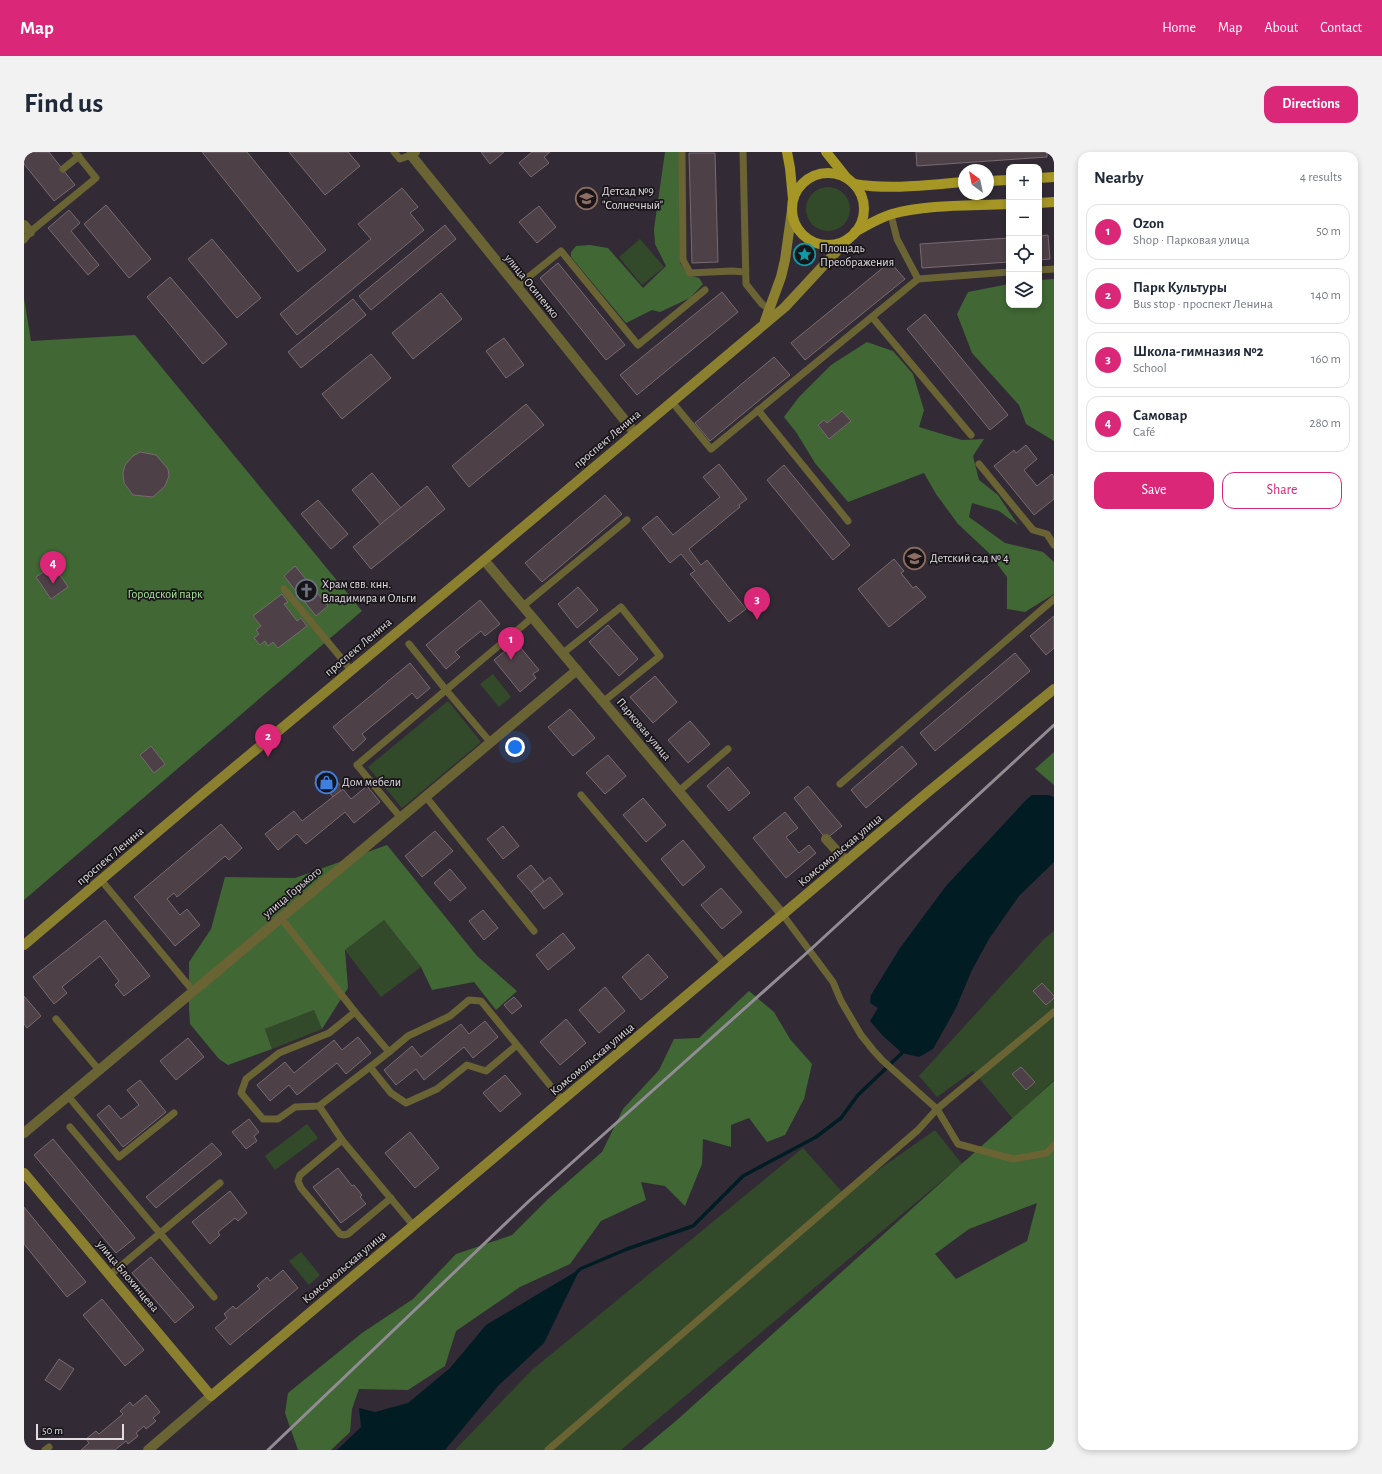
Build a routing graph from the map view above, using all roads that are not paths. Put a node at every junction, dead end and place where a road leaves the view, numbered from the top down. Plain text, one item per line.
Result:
1 (394, 152) edge
2 (682, 152) edge
3 (743, 152) edge
4 (787, 152) edge
5 (826, 152) edge
6 (77, 154) edge
7 (413, 154) edge
8 (63, 169) dead end
9 (1054, 177) edge
10 (1042, 178) edge
11 (1006, 180) edge
12 (994, 181) edge
13 (851, 182) junction
14 (958, 183) edge
15 (1054, 202) edge
16 (1042, 203) edge
17 (1006, 204) edge
18 (792, 205) junction
19 (891, 215) junction
20 (26, 232) edge
21 (852, 235) junction
22 (1054, 269) edge
23 (1042, 270) edge
24 (745, 272) junction
25 (1006, 272) edge
26 (918, 279) junction
27 (516, 287) junction
28 (705, 290) dead end
29 (770, 310) junction
30 (872, 317) junction
31 (764, 323) junction
32 (672, 402) junction
33 (758, 410) junction
34 (635, 432) junction
35 (970, 435) dead end
36 (979, 464) dead end
37 (627, 520) dead end
38 (848, 521) dead end
39 (1054, 545) edge
40 (484, 560) junction
41 (284, 588) dead end
42 (1054, 599) edge
43 (524, 606) junction
44 (533, 617) junction
45 (409, 644) dead end
46 (563, 653) junction
47 (350, 670) junction
48 (577, 670) junction
49 (1054, 689) edge
50 (446, 690) junction
51 (604, 701) junction
52 (491, 743) junction
53 (728, 749) dead end
54 (840, 784) dead end
55 (679, 790) junction
56 (581, 795) dead end
57 (426, 797) junction
58 (401, 818) junction
59 (826, 839) dead end
60 (846, 861) junction
61 (101, 880) junction
62 (783, 915) junction
63 (281, 918) junction
64 (534, 931) dead end
65 (24, 945) edge
66 (725, 964) junction
67 (194, 992) junction
68 (355, 1012) junction
69 (1054, 1012) edge
70 (56, 1019) dead end
71 (517, 1045) junction
72 (389, 1052) junction
73 (370, 1067) junction
74 (99, 1070) junction
75 (68, 1096) junction
76 (563, 1101) junction
77 (319, 1106) junction
78 (937, 1109) junction
79 (174, 1113) dead end
80 (70, 1127) dead end
81 (24, 1133) edge
82 (342, 1140) junction
83 (1054, 1145) edge
84 (24, 1173) edge
85 (220, 1183) dead end
86 (391, 1198) junction
87 (413, 1225) junction
88 (160, 1233) junction
89 (110, 1275) junction
90 (214, 1297) dead end
91 (211, 1396) junction
92 (148, 1450) edge
93 (548, 1450) edge

1 - 7 lane
2 - 24 lane
3 - 24 lane
4 - 18 main road, проспект Ленина
5 - 13 main road
6 - 8 lane
6 - 20 lane
7 - 27 street, улица Осипенко
9 - 10 main road
11 - 12 main road
13 - 14 main road
13 - 18 main road
13 - 21 main road
15 - 16 main road
17 - 19 main road, проспект Ленина
18 - 21 main road
18 - 29 street, проспект Ленина
19 - 21 main road, проспект Ленина
19 - 26 lane
21 - 31 street, проспект Ленина
22 - 23 lane
24 - 29 lane
25 - 26 lane
26 - 30 lane
27 - 28 lane
27 - 34 street, улица Осипенко
29 - 31 street, проспект Ленина
30 - 33 lane
30 - 35 lane
31 - 32 street, проспект Ленина
32 - 33 lane
32 - 34 street, проспект Ленина
33 - 38 lane
34 - 40 street, проспект Ленина
36 - 39 lane
37 - 43 lane
40 - 43 street, Парковая улица
40 - 47 street, проспект Ленина
41 - 47 lane
42 - 54 lane
43 - 44 street, Парковая улица
44 - 46 street, Парковая улица
44 - 50 lane
45 - 50 lane
46 - 48 street, Парковая улица
46 - 51 lane
47 - 61 street, проспект Ленина
48 - 51 street, Парковая улица
48 - 52 street, улица Горького
49 - 60 street, Комсомольская улица
50 - 52 lane
50 - 58 lane
51 - 55 street, Парковая улица
52 - 57 street, улица Горького
53 - 55 lane
55 - 62 street, Парковая улица
56 - 66 lane
57 - 58 street, улица Горького
57 - 64 lane
58 - 63 street, улица Горького
59 - 60 street
60 - 62 street, Комсомольская улица
61 - 65 street, проспект Ленина
61 - 67 lane
62 - 66 street, Комсомольская улица
62 - 78 lane
63 - 67 street, улица Горького
63 - 68 lane
66 - 76 street, Комсомольская улица
67 - 74 street, улица Горького
68 - 72 lane
68 - 77 lane
69 - 78 lane
70 - 74 lane
71 - 72 lane
71 - 73 lane
71 - 76 lane
72 - 73 lane
73 - 77 lane
74 - 75 street, улица Горького
75 - 79 lane
75 - 81 street, улица Горького
76 - 87 street, Комсомольская улица
77 - 82 lane
78 - 83 lane
78 - 93 lane
80 - 88 lane
82 - 86 lane
82 - 86 lane
84 - 89 street, улица Блохинцева
85 - 88 lane
86 - 87 lane
87 - 91 street, Комсомольская улица
88 - 89 lane
88 - 90 lane
89 - 91 street, улица Блохинцева
91 - 92 street, Комсомольская улица

